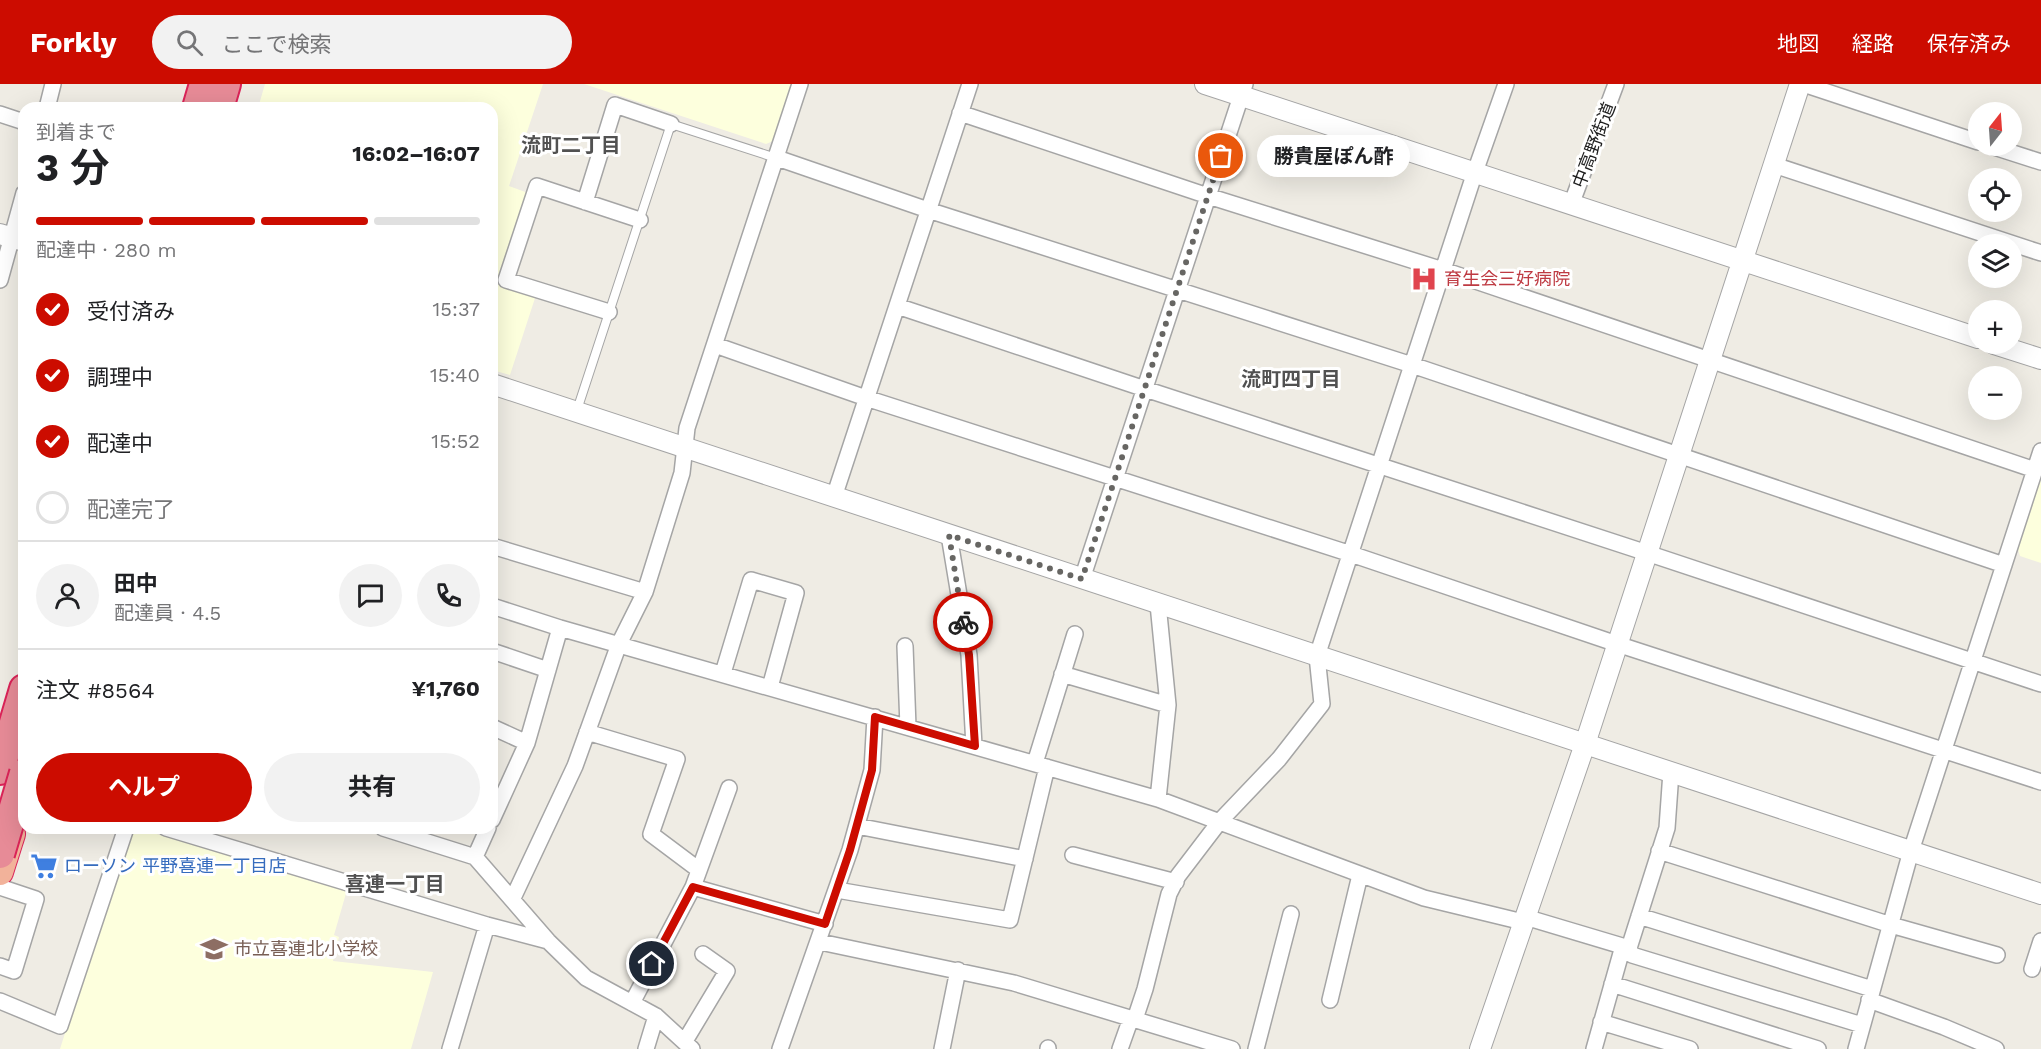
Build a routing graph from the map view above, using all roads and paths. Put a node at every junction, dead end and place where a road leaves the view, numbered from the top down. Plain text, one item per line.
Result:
1 (54, 84) edge
2 (206, 84) edge
3 (226, 84) edge
4 (234, 84) edge
5 (800, 84) edge
6 (970, 84) edge
7 (1205, 84) edge
8 (1506, 84) edge
9 (1616, 84) edge
10 (1802, 84) edge
11 (1243, 90) edge
12 (48, 102) edge
13 (200, 102) edge
14 (221, 102) edge
15 (229, 102) edge
16 (960, 113) junction
17 (0, 114) edge
18 (18, 120) edge
19 (671, 124) junction
20 (1968, 139) edge
21 (2022, 156) edge
22 (777, 158) junction
23 (2041, 162) edge
24 (1773, 165) junction
25 (1475, 172) junction
26 (1208, 196) junction
27 (585, 202) junction
28 (1571, 205) junction
29 (928, 210) junction
30 (18, 215) edge
31 (639, 220) junction
32 (12, 237) edge
33 (2041, 253) edge
34 (1743, 260) junction
35 (1443, 270) junction
36 (0, 280) edge
37 (1177, 290) junction
38 (897, 306) junction
39 (609, 312) junction
40 (1968, 335) edge
41 (715, 345) junction
42 (2022, 353) edge
43 (1710, 359) junction
44 (2041, 359) edge
45 (1412, 365) junction
46 (498, 386) edge
47 (1145, 389) junction
48 (867, 398) junction
49 (576, 412) junction
50 (685, 447) junction
51 (2041, 451) edge
52 (1679, 455) junction
53 (1380, 464) junction
54 (2035, 470) junction
55 (1115, 480) junction
56 (834, 497) junction
57 (949, 535) junction
58 (498, 548) edge
59 (1647, 552) junction
60 (1351, 554) junction
61 (2004, 565) junction
62 (1082, 579) junction
63 (645, 592) junction
64 (1158, 604) junction
65 (498, 608) edge
66 (560, 628) junction
67 (1075, 634) dead end
68 (619, 644) junction
69 (1617, 644) junction
70 (905, 646) dead end
71 (498, 653) edge
72 (1317, 656) junction
73 (1973, 662) junction
74 (548, 670) junction
75 (723, 673) junction
76 (1062, 674) junction
77 (2041, 684) edge
78 (770, 687) junction
79 (13, 704) edge
80 (1168, 705) junction
81 (875, 717) junction
82 (908, 726) junction
83 (498, 730) edge
84 (587, 732) junction
85 (527, 743) junction
86 (1585, 744) junction
87 (975, 746) junction
88 (1944, 750) junction
89 (0, 758) edge
90 (1041, 765) junction
91 (0, 770) edge
92 (1671, 772) junction
93 (0, 777) edge
94 (18, 782) edge
95 (2041, 782) edge
96 (729, 788) dead end
97 (18, 793) edge
98 (1158, 799) junction
99 (498, 804) edge
100 (18, 813) edge
101 (1220, 821) junction
102 (857, 826) junction
103 (124, 834) edge
104 (186, 834) edge
105 (403, 834) edge
106 (486, 834) edge
107 (1659, 851) junction
108 (1911, 851) junction
109 (0, 854) edge
110 (1073, 855) dead end
111 (476, 856) junction
112 (1025, 859) junction
113 (699, 870) junction
114 (0, 872) edge
115 (1360, 875) junction
116 (1176, 882) junction
117 (0, 887) edge
118 (693, 887) junction
119 (837, 890) junction
120 (2041, 894) edge
121 (513, 898) junction
122 (1292, 914) dead end
123 (1639, 916) junction
124 (1524, 920) junction
125 (825, 924) junction
126 (486, 925) junction
127 (1890, 925) junction
128 (548, 941) junction
129 (2041, 941) edge
130 (820, 942) junction
131 (1626, 947) junction
132 (703, 954) dead end
133 (1997, 956) dead end
134 (0, 966) edge
135 (2032, 969) dead end
136 (958, 970) junction
137 (1612, 984) junction
138 (1871, 994) junction
139 (1330, 1000) dead end
140 (0, 1001) edge
141 (632, 1003) junction
142 (656, 1016) junction
143 (1133, 1018) junction
144 (1601, 1022) junction
145 (1862, 1025) junction
146 (689, 1045) edge
147 (1229, 1048) edge
148 (450, 1049) edge
149 (646, 1049) edge
150 (780, 1049) edge
151 (942, 1049) edge
152 (1120, 1049) edge
153 (1256, 1049) edge
154 (1480, 1049) edge
155 (1594, 1049) edge
156 (1689, 1049) edge
157 (1818, 1049) edge
158 (1856, 1049) edge
159 (1996, 1049) edge

1 - 12 street
2 - 13 highway
3 - 14 highway
4 - 15 highway
5 - 22 street
6 - 16 street
7 - 11 street
8 - 25 street
9 - 28 street, 中高野街道
10 - 20 street
10 - 24 street
11 - 25 street
11 - 26 street
16 - 26 street
16 - 29 street
17 - 18 street
19 - 22 lane
19 - 27 street
19 - 31 lane
21 - 23 street
22 - 29 street
22 - 41 street
24 - 33 street
24 - 34 street
25 - 28 street
25 - 35 street
26 - 35 street
26 - 37 street
27 - 31 street
27 - 39 street
28 - 34 street
29 - 37 street
29 - 38 street
30 - 32 street
31 - 39 lane
32 - 36 street
34 - 40 street
34 - 43 street
35 - 43 street
35 - 45 street
37 - 45 street
37 - 47 street
38 - 47 street
38 - 48 street
39 - 49 lane
41 - 48 street
41 - 50 street
42 - 44 street
43 - 52 street
43 - 54 street
45 - 52 street
45 - 53 street
46 - 49 street
47 - 53 street
47 - 55 street
48 - 55 street
48 - 56 street
49 - 50 street
50 - 56 street
50 - 63 street
51 - 54 street
52 - 59 street
52 - 61 street
53 - 59 street
53 - 60 street
54 - 61 street
55 - 60 street
55 - 62 street
56 - 57 street
57 - 62 street
57 - 87 street
58 - 63 street
59 - 69 street
59 - 73 street
60 - 69 street
60 - 72 street
61 - 73 street
62 - 64 street
63 - 68 street
64 - 72 street
64 - 80 street
65 - 66 street
66 - 68 street
66 - 74 street
67 - 76 street
68 - 75 street
68 - 84 street
69 - 86 street
69 - 88 street
70 - 82 street
71 - 74 street
72 - 86 street
72 - 101 street
73 - 77 street
73 - 88 street
74 - 85 street
75 - 78 street
75 - 78 street
76 - 80 street
76 - 90 street
78 - 81 street
79 - 89 highway
79 - 91 highway
80 - 98 street
81 - 82 street
81 - 102 street
82 - 87 street
83 - 85 street
84 - 113 street
84 - 121 street
85 - 99 street
86 - 92 street
86 - 124 street
87 - 90 street
88 - 95 street
88 - 108 street
90 - 98 street
90 - 112 street
92 - 107 street
92 - 108 street
93 - 94 street
96 - 113 street
97 - 109 highway, bridge
98 - 101 street
100 - 114 highway
101 - 115 street
101 - 116 street
102 - 112 street
102 - 119 street
103 - 140 street
104 - 126 street
105 - 111 street
106 - 111 street
107 - 123 street
107 - 127 street
108 - 120 street
108 - 127 street
110 - 116 street
111 - 121 street
112 - 119 street
113 - 118 street
115 - 124 street
115 - 139 street
116 - 143 street
117 - 134 street
118 - 125 street
118 - 141 street
119 - 125 street
121 - 128 street
122 - 153 street
123 - 131 street
123 - 138 street
124 - 131 street
124 - 154 street
125 - 130 street
126 - 128 street
126 - 148 street
127 - 133 street
127 - 138 street
128 - 141 street
129 - 135 street
130 - 136 street
130 - 150 street
131 - 137 street
131 - 145 street
132 - 146 street
136 - 143 street
136 - 151 street
137 - 144 street
137 - 157 street
138 - 145 street
138 - 159 street
141 - 142 street
142 - 146 street
142 - 149 street
143 - 147 street
143 - 152 street
144 - 155 street
144 - 156 street
145 - 158 street

